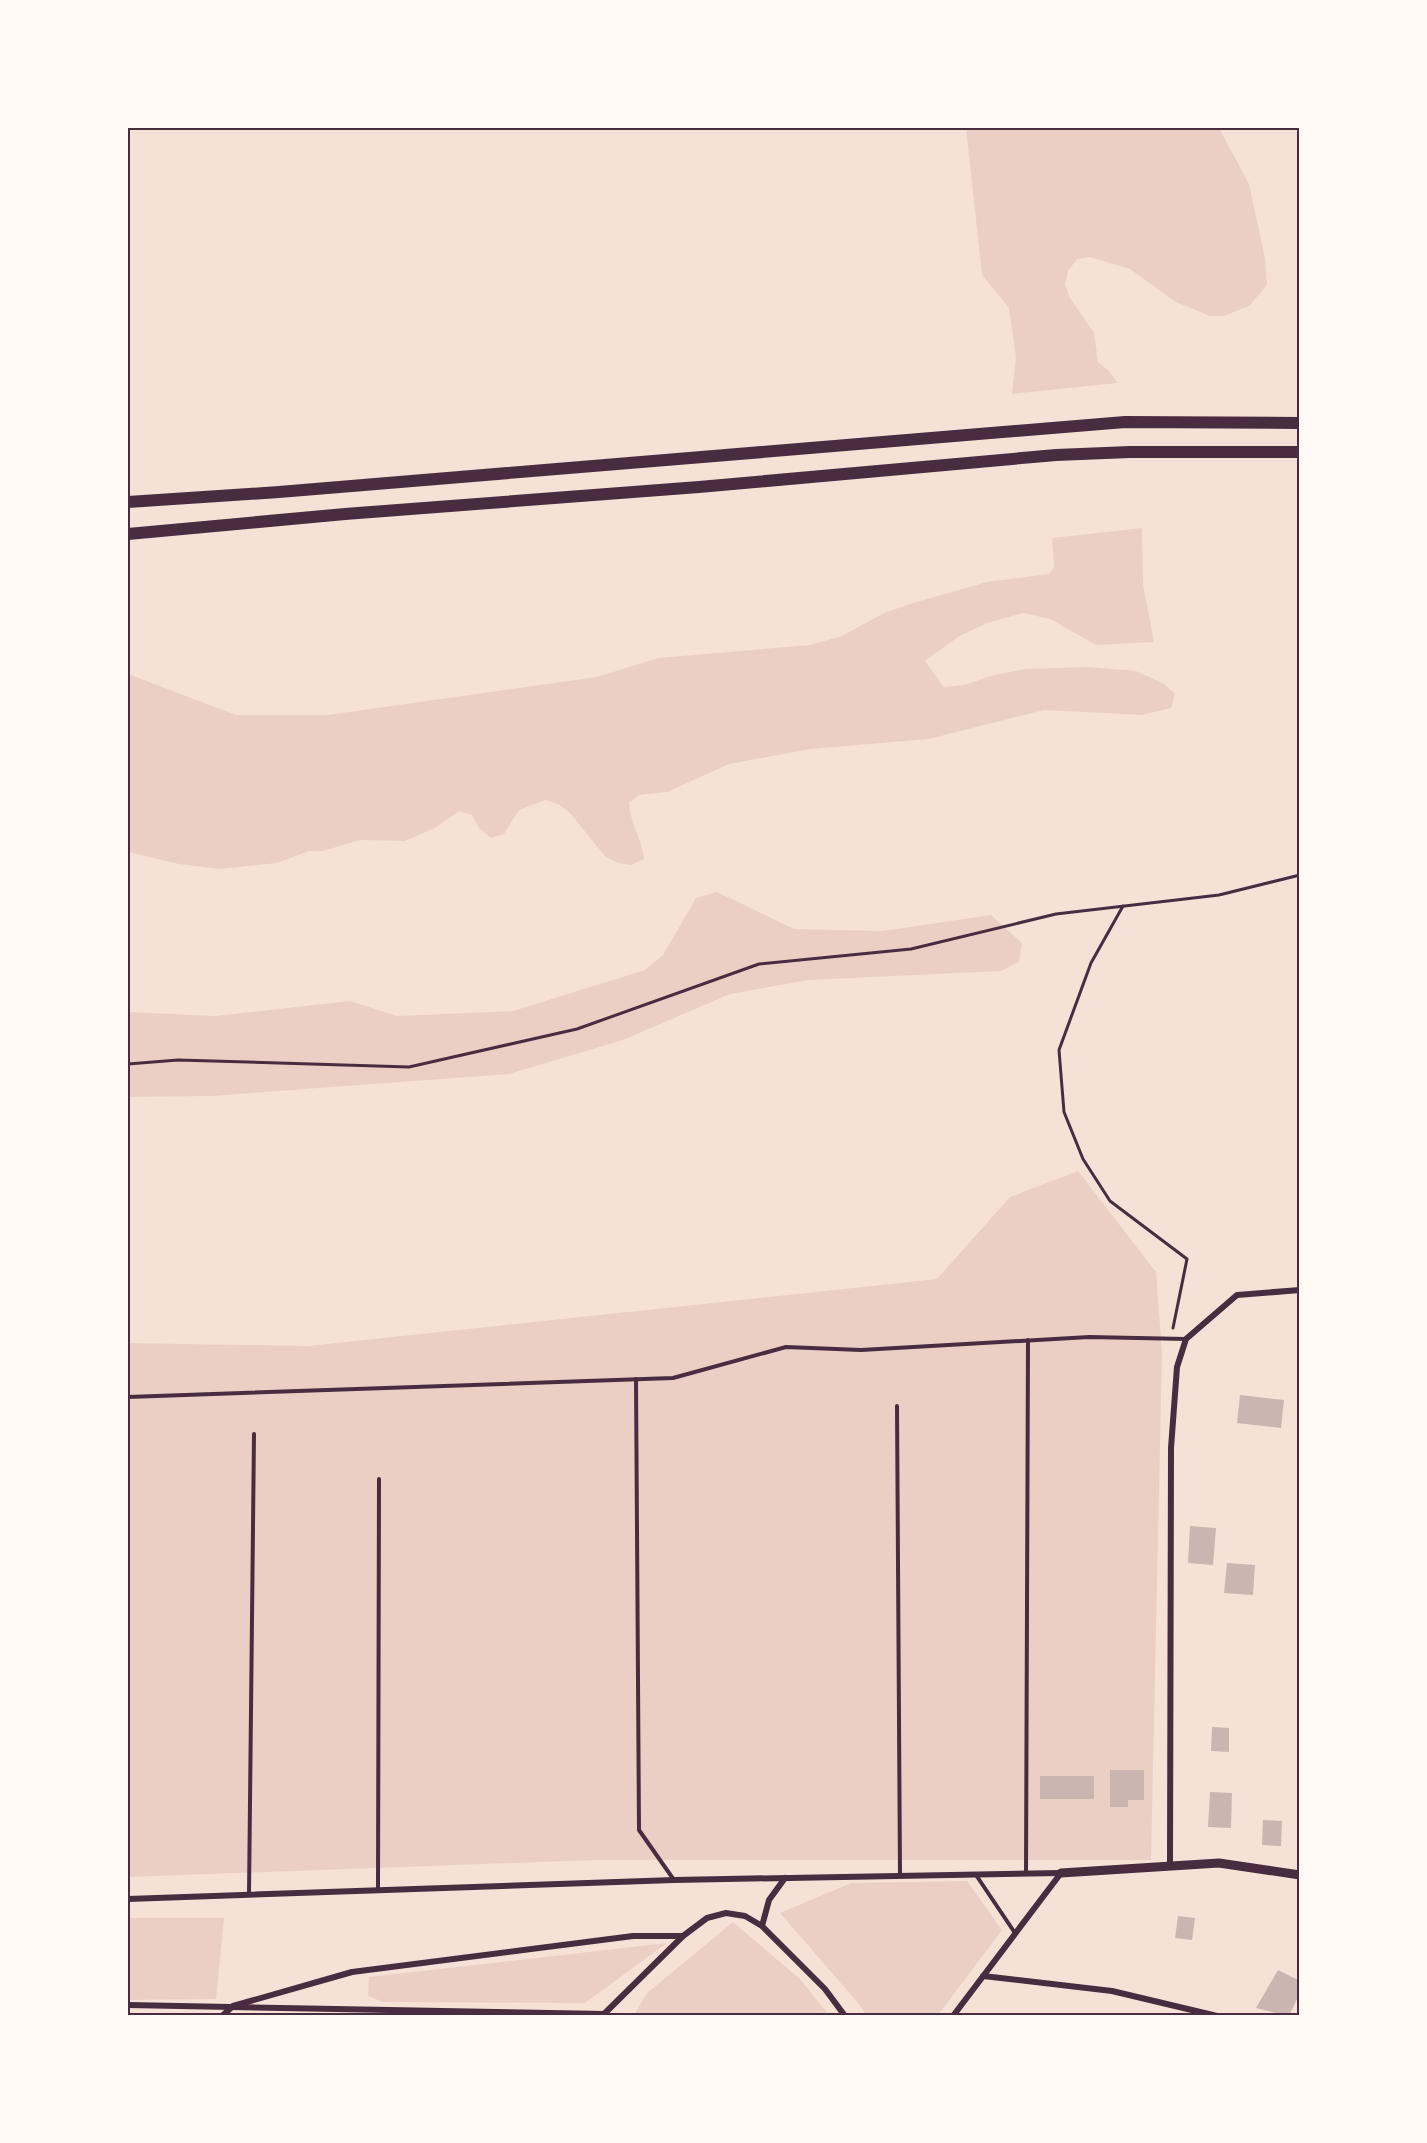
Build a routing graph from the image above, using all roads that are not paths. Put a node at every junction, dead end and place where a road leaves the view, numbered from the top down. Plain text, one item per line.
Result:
1 (1299, 423) edge
2 (1299, 452) edge
3 (128, 502) edge
4 (128, 534) edge
5 (1299, 1290) edge
6 (1186, 1338) junction
7 (1028, 1340) junction
8 (636, 1379) junction
9 (128, 1396) edge
10 (897, 1406) dead end
11 (254, 1434) dead end
12 (379, 1479) dead end
13 (1170, 1867) junction
14 (1026, 1873) junction
15 (1061, 1873) junction
16 (976, 1874) junction
17 (900, 1875) junction
18 (1299, 1875) edge
19 (785, 1878) junction
20 (674, 1880) junction
21 (378, 1890) junction
22 (249, 1895) junction
23 (128, 1899) edge
24 (762, 1926) junction
25 (1015, 1933) junction
26 (683, 1936) junction
27 (982, 1976) junction
28 (128, 2005) edge
29 (233, 2006) junction
30 (604, 2015) edge
31 (222, 2016) edge
32 (844, 2016) edge
33 (953, 2016) edge
34 (1217, 2016) edge

1 - 3 main road
2 - 4 main road
5 - 6 street
6 - 7 lane
6 - 13 street
7 - 8 lane
7 - 14 lane
8 - 9 lane
8 - 20 lane
10 - 17 lane
11 - 22 lane
12 - 21 lane
13 - 15 street
13 - 18 street
14 - 15 street
14 - 16 street
15 - 25 street
16 - 17 street
16 - 25 lane
17 - 19 street
19 - 20 street
19 - 24 street
20 - 21 street
21 - 22 street
22 - 23 street
24 - 26 street
24 - 32 street
25 - 27 street
26 - 29 street
26 - 30 street
27 - 33 street
27 - 34 street
28 - 29 street
29 - 30 street
29 - 31 street

